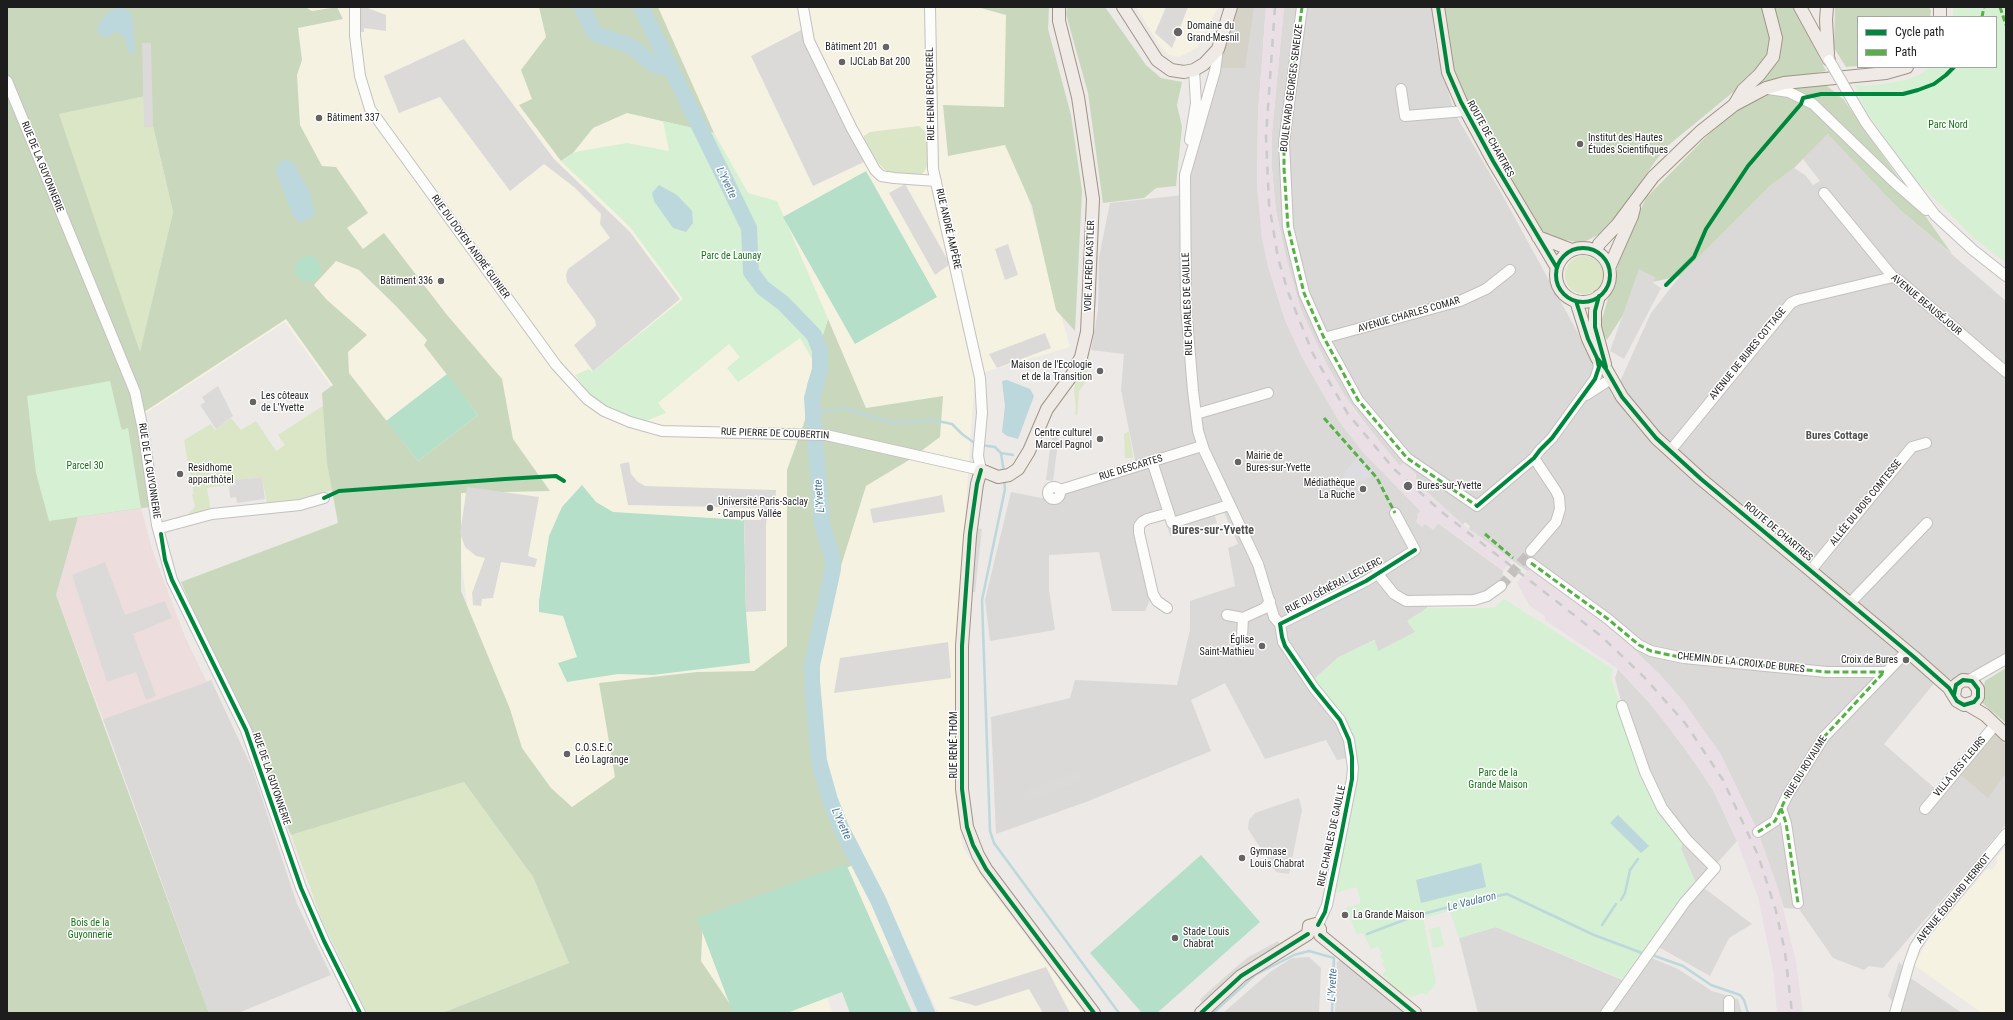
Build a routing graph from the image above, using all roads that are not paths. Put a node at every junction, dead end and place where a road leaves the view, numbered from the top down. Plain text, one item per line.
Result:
1 (355, 7) edge
2 (803, 7) edge
3 (930, 7) edge
4 (1059, 7) edge
5 (1123, 7) edge
6 (1231, 7) edge
7 (1302, 7) edge
8 (1438, 7) edge
9 (1768, 7) edge
10 (1800, 7) edge
11 (1827, 7) edge
12 (1218, 49) junction
13 (1829, 60) junction
14 (1904, 68) edge
15 (1194, 70) junction
16 (7, 81) edge
17 (1766, 88) junction
18 (1401, 89) dead end
19 (1734, 105) junction
20 (1465, 111) junction
21 (1189, 158) junction
22 (936, 181) junction
23 (1824, 193) dead end
24 (1636, 198) junction
25 (1936, 215) junction
26 (1538, 237) junction
27 (1572, 250) junction
28 (1596, 251) junction
29 (1557, 268) junction
30 (1609, 268) junction
31 (1510, 270) dead end
32 (2006, 276) edge
33 (1893, 277) junction
34 (1600, 296) junction
35 (1576, 300) junction
36 (1324, 338) junction
37 (1597, 358) junction
38 (2006, 372) edge
39 (1609, 374) junction
40 (1268, 393) dead end
41 (1584, 396) junction
42 (1196, 414) junction
43 (662, 430) joint
44 (1926, 442) dead end
45 (1203, 448) junction
46 (1670, 450) junction
47 (1534, 458) junction
48 (1152, 461) junction
49 (981, 470) junction
50 (1060, 490) dead end
51 (324, 498) dead end
52 (1229, 505) junction
53 (1169, 512) junction
54 (1395, 513) dead end
55 (1926, 523) dead end
56 (160, 528) junction
57 (1531, 551) tunnel mouth
58 (1531, 564) dead end
59 (1811, 570) junction
60 (1377, 573) junction
61 (1501, 586) tunnel mouth
62 (1270, 601) junction
63 (1850, 603) junction
64 (1167, 608) dead end
65 (1227, 615) dead end
66 (1243, 618) junction
67 (1280, 624) junction
68 (1242, 637) dead end
69 (1907, 651) junction
70 (2006, 659) edge
71 (1990, 669) junction
72 (1884, 672) junction
73 (1932, 672) junction
74 (1965, 680) junction
75 (1978, 693) junction
76 (1954, 695) junction
77 (1968, 705) junction
78 (1622, 706) dead end
79 (1985, 715) junction
80 (1995, 725) junction
81 (2006, 735) edge
82 (1781, 808) junction
83 (1925, 809) dead end
84 (1758, 832) dead end
85 (2006, 834) edge
86 (1798, 903) dead end
87 (1315, 931) junction
88 (1729, 1001) dead end
89 (360, 1013) edge
90 (1094, 1013) edge
91 (1201, 1013) edge
92 (1415, 1013) edge
93 (1606, 1013) edge
94 (1729, 1013) edge
95 (1895, 1013) edge

1 - 43 street, RUE DU DOYEN ANDRÉ GUINIER
2 - 22 street, RUE ANDRÉ AMPÈRE
3 - 22 street, RUE HENRI BECQUEREL
4 - 49 main road, VOIE ALFRED KASTLER
5 - 15 main road
6 - 12 main road, RUE CHARLES DE GAULLE
7 - 36 street, BOULEVARD GEORGES SENEUZE
8 - 20 main road, ROUTE DE CHARTRES
9 - 19 main road
10 - 13 main road
11 - 13 main road
12 - 15 main road, RUE CHARLES DE GAULLE
12 - 21 street, RUE CHARLES DE GAULLE
13 - 25 street, bridge
14 - 17 main road
15 - 21 street, RUE CHARLES DE GAULLE
16 - 56 street, RUE DE LA GUYONNERIE
17 - 19 main road
17 - 25 street
18 - 20 street
19 - 24 main road
20 - 26 main road, ROUTE DE CHARTRES
21 - 42 street, RUE CHARLES DE GAULLE
22 - 49 street, RUE ANDRÉ AMPÈRE
23 - 33 street, AVENUE BEAUSÉJOUR
24 - 28 main road
24 - 30 main road
25 - 32 street
26 - 27 main road
26 - 29 main road, ROUTE DE CHARTRES
27 - 28 main road
27 - 29 main road
28 - 30 main road
29 - 35 main road
30 - 34 main road
31 - 36 street, AVENUE CHARLES COMAR
33 - 38 street, AVENUE BEAUSÉJOUR
33 - 46 street, AVENUE DE BURES COTTAGE
34 - 35 main road
34 - 39 main road, ROUTE DE CHARTRES
35 - 37 main road, ROUTE DE CHARTRES
36 - 47 street, BOULEVARD GEORGES SENEUZE
37 - 39 main road, ROUTE DE CHARTRES
37 - 41 street
39 - 41 street
39 - 46 main road, ROUTE DE CHARTRES
40 - 42 street
41 - 47 street
42 - 45 street, RUE CHARLES DE GAULLE
43 - 49 street, RUE PIERRE DE COUBERTIN
44 - 59 street, ALLÉE DU BOIS COMTESSE
45 - 48 street, RUE DESCARTES
45 - 52 street, RUE CHARLES DE GAULLE
46 - 59 main road, ROUTE DE CHARTRES
47 - 57 street
48 - 50 street, RUE DESCARTES
48 - 53 street
49 - 90 main road, RUE RENÉ THOM
51 - 56 street
52 - 53 street
52 - 62 street, RUE CHARLES DE GAULLE
53 - 64 street
54 - 60 street, RUE DU GÉNÉRAL LECLERC
55 - 63 street
56 - 89 street, RUE DE LA GUYONNERIE
58 - 72 street, CHEMIN DE LA CROIX DE BURES
59 - 63 main road, ROUTE DE CHARTRES
60 - 61 street
60 - 67 street, RUE DU GÉNÉRAL LECLERC
62 - 66 street
62 - 67 street, RUE CHARLES DE GAULLE
63 - 69 main road, ROUTE DE CHARTRES
65 - 66 street
66 - 68 street
67 - 87 street, RUE CHARLES DE GAULLE
69 - 72 street, RUE DU ROYAUME
69 - 73 main road, ROUTE DE CHARTRES
70 - 71 street
71 - 74 street
71 - 75 street
72 - 82 street, RUE DU ROYAUME
73 - 74 main road, ROUTE DE CHARTRES
73 - 76 main road, ROUTE DE CHARTRES
74 - 75 main road
74 - 76 main road
75 - 77 main road
75 - 79 main road
76 - 77 main road
77 - 79 main road
78 - 93 street
79 - 80 main road
80 - 81 main road
80 - 83 street, VILLA DES FLEURS
82 - 84 street, RUE DU ROYAUME
82 - 86 street
85 - 95 street, AVENUE ÉDOUARD HERRIOT
87 - 91 main road
87 - 92 main road
88 - 94 street

